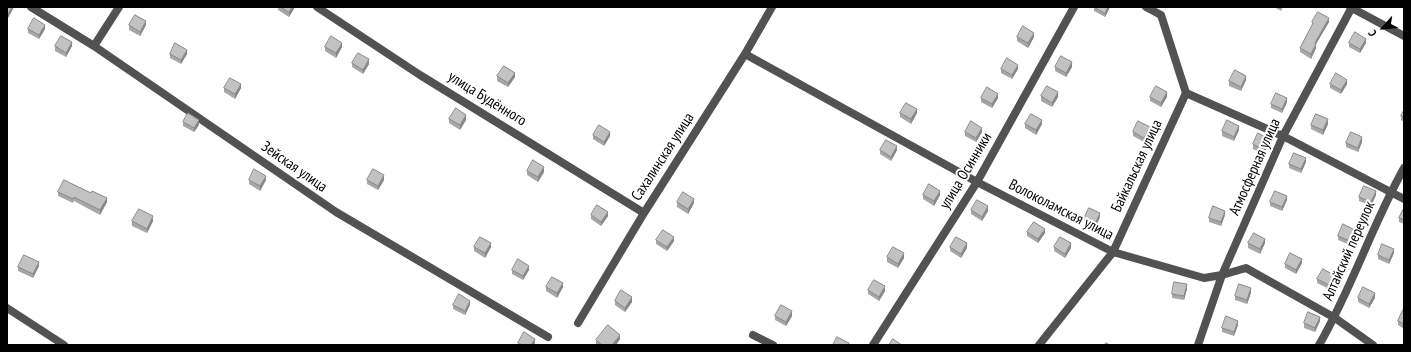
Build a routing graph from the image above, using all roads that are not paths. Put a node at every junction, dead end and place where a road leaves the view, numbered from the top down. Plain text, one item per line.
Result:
1 (31, 7) edge
2 (119, 7) edge
3 (317, 7) edge
4 (772, 7) edge
5 (1074, 7) edge
6 (1146, 7) edge
7 (1351, 7) edge
8 (1404, 36) edge
9 (94, 46) junction
10 (745, 54) junction
11 (1186, 93) junction
12 (1283, 136) junction
13 (1404, 168) edge
14 (978, 182) junction
15 (1390, 192) junction
16 (1404, 199) edge
17 (644, 212) junction
18 (1113, 252) junction
19 (1222, 275) junction
20 (7, 308) edge
21 (1335, 318) junction
22 (578, 323) dead end
23 (753, 335) dead end
24 (548, 337) dead end
25 (64, 345) edge
26 (773, 345) edge
27 (873, 345) edge
28 (1040, 345) edge
29 (1198, 345) edge
30 (1319, 345) edge
31 (1374, 345) edge

1 - 9 street, Зейская улица
2 - 9 street
3 - 17 street, улица Будённого
4 - 10 street, Сахалинская улица
5 - 14 street, улица Осинники
6 - 11 street
7 - 8 street
7 - 12 street, Атмосферная улица
9 - 24 street, Зейская улица
10 - 14 street, Волоколамская улица
10 - 17 street, Сахалинская улица
11 - 12 street
11 - 18 street, Байкальская улица
12 - 15 street
12 - 19 street, Атмосферная улица
13 - 15 street, Алтайский переулок
14 - 18 street, Волоколамская улица
14 - 27 street, улица Осинники
15 - 16 street
15 - 21 street, Алтайский переулок
17 - 22 street, Сахалинская улица
18 - 19 street, Волоколамская улица
18 - 28 street, Байкальская улица
19 - 21 street, Волоколамская улица
19 - 29 street, Атмосферная улица
20 - 25 street
21 - 30 street, Алтайский переулок
21 - 31 street, Волоколамская улица
23 - 26 street

